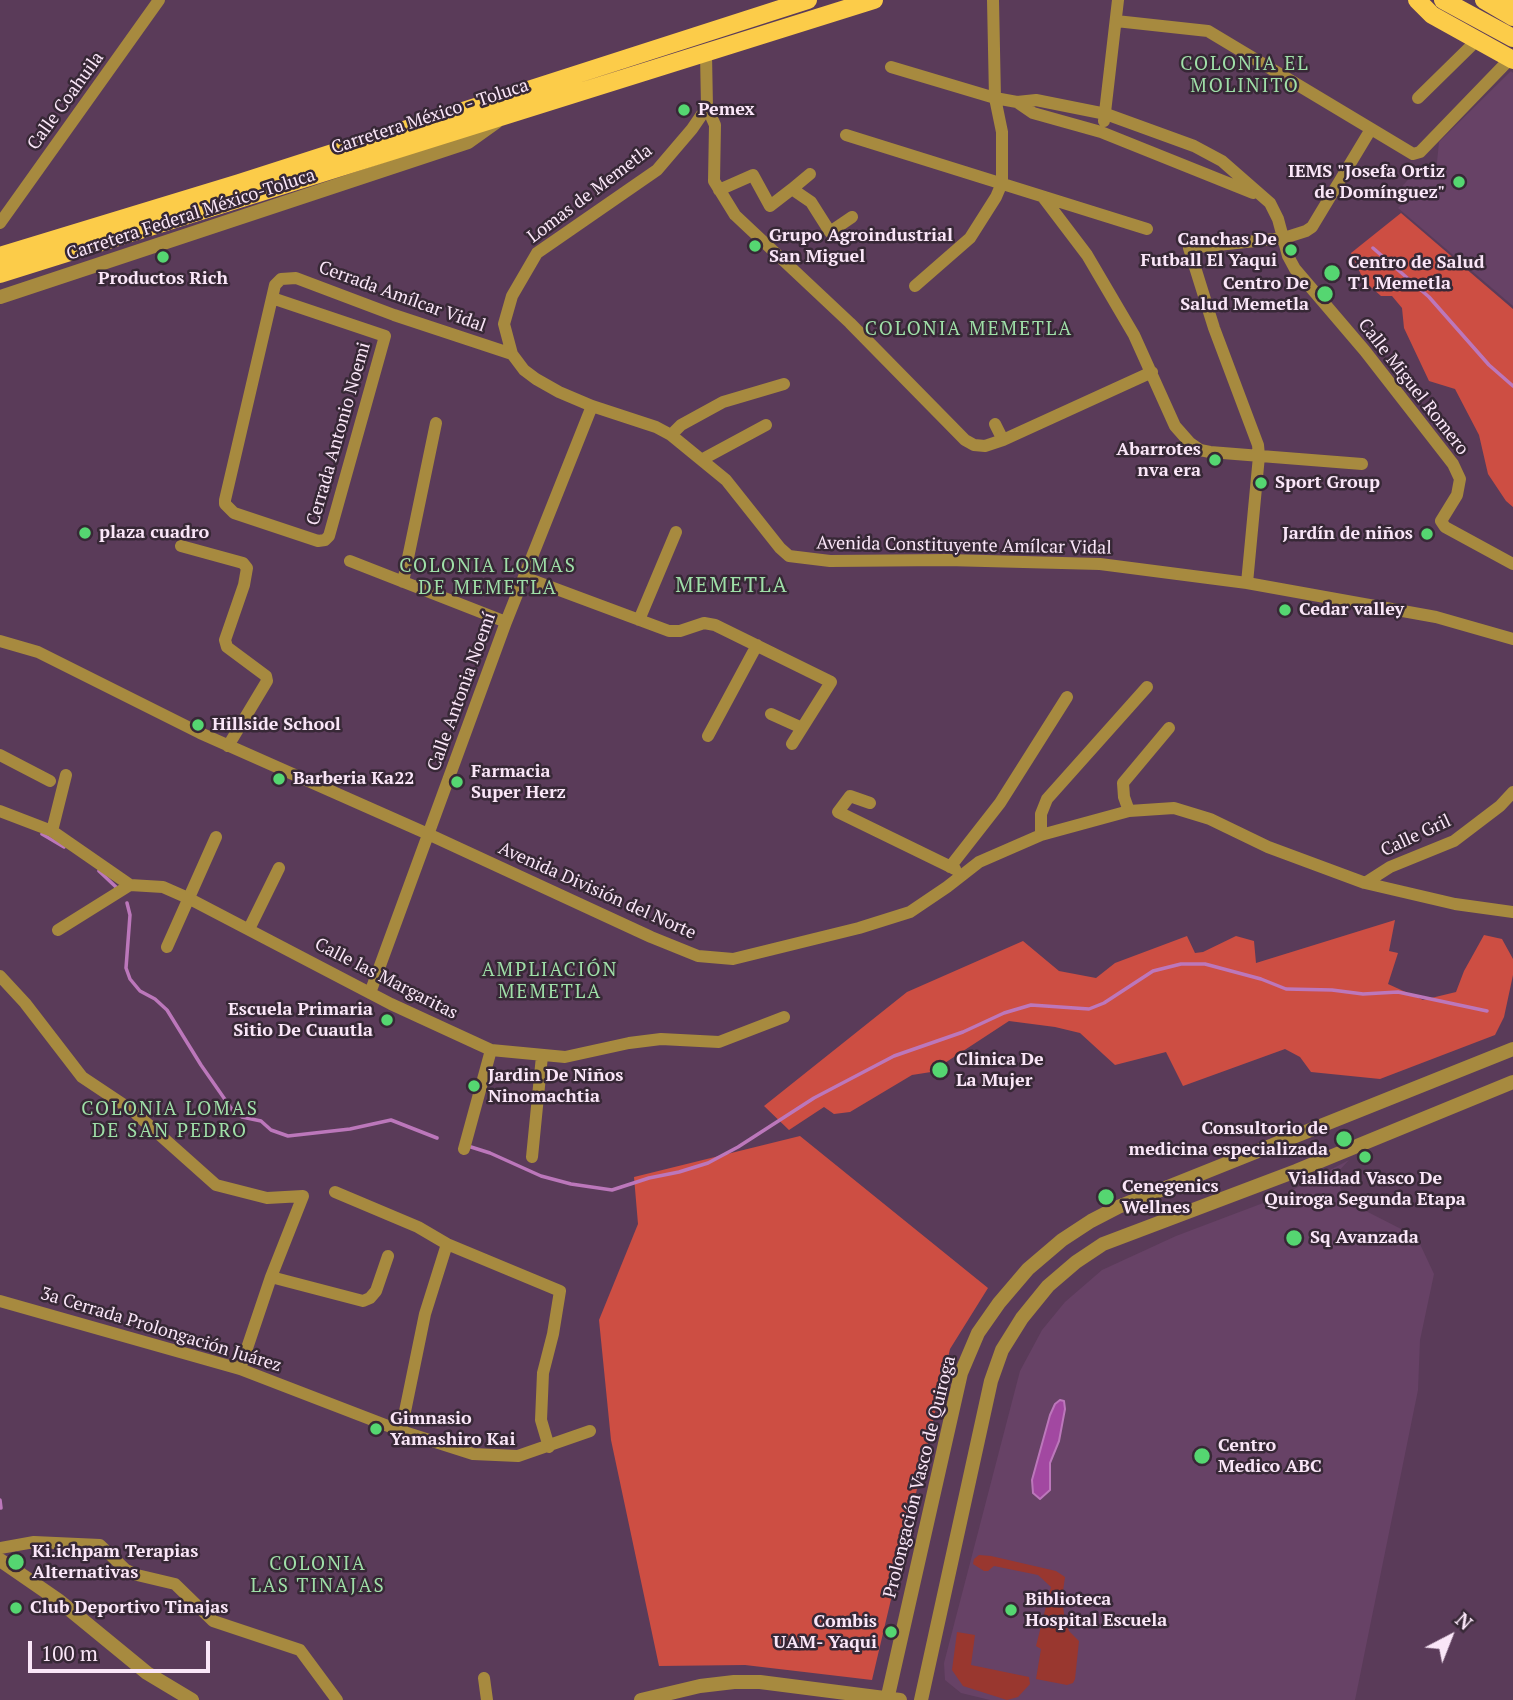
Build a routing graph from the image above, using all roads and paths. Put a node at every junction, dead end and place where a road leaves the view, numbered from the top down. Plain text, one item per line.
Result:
1 (161, 0) edge
2 (808, 0) edge
3 (874, 0) edge
4 (993, 0) edge
5 (1118, 0) edge
6 (1417, 0) edge
7 (1443, 0) edge
8 (1484, 0) edge
9 (1513, 18) edge
10 (1116, 21) junction
11 (1513, 38) edge
12 (1471, 46) dead end
13 (706, 54) junction
14 (1509, 61) edge
15 (891, 67) dead end
16 (995, 97) junction
17 (1418, 98) dead end
18 (1017, 102) junction
19 (707, 107) junction
20 (1106, 114) junction
21 (1371, 129) junction
22 (1101, 132) junction
23 (846, 135) dead end
24 (810, 174) dead end
25 (1002, 183) junction
26 (792, 189) junction
27 (719, 190) junction
28 (1043, 197) junction
29 (1263, 197) junction
30 (852, 217) dead end
31 (0, 223) edge
32 (1147, 229) dead end
33 (1284, 238) junction
34 (0, 256) edge
35 (915, 286) dead end
36 (2, 287) edge
37 (272, 298) junction
38 (512, 354) junction
39 (1152, 372) junction
40 (784, 384) dead end
41 (592, 406) junction
42 (436, 424) dead end
43 (995, 424) dead end
44 (766, 425) dead end
45 (671, 435) junction
46 (1003, 440) junction
47 (1259, 456) junction
48 (703, 459) junction
49 (1362, 464) dead end
50 (676, 532) dead end
51 (180, 546) dead end
52 (350, 561) dead end
53 (1513, 564) edge
54 (524, 577) junction
55 (403, 582) junction
56 (1247, 583) junction
57 (639, 620) junction
58 (506, 622) junction
59 (1513, 639) edge
60 (0, 641) edge
61 (757, 645) junction
62 (1147, 687) dead end
63 (1067, 697) dead end
64 (771, 714) dead end
65 (802, 728) junction
66 (1169, 728) dead end
67 (708, 736) dead end
68 (792, 744) dead end
69 (228, 746) junction
70 (0, 755) edge
71 (66, 775) dead end
72 (50, 781) dead end
73 (1513, 792) edge
74 (870, 803) dead end
75 (0, 811) edge
76 (1129, 811) junction
77 (52, 831) junction
78 (428, 834) junction
79 (1041, 835) junction
80 (216, 837) dead end
81 (950, 867) junction
82 (279, 868) dead end
83 (963, 873) junction
84 (1365, 883) junction
85 (130, 886) junction
86 (188, 898) junction
87 (1513, 912) edge
88 (249, 929) junction
89 (58, 930) dead end
90 (167, 947) dead end
91 (0, 976) edge
92 (370, 993) junction
93 (784, 1017) dead end
94 (491, 1049) junction
95 (1513, 1049) edge
96 (542, 1056) junction
97 (1513, 1082) edge
98 (464, 1149) dead end
99 (532, 1157) dead end
100 (335, 1192) dead end
101 (447, 1244) junction
102 (388, 1256) dead end
103 (271, 1277) junction
104 (0, 1301) edge
105 (240, 1369) junction
106 (401, 1431) junction
107 (590, 1431) dead end
108 (549, 1447) junction
109 (0, 1548) edge
110 (0, 1560) edge
111 (484, 1678) dead end
112 (891, 1699) edge
113 (191, 1700) edge
114 (337, 1700) edge
115 (487, 1700) edge
116 (641, 1700) edge
117 (921, 1700) edge

1 - 31 street, Calle Coahuila
2 - 34 main road, Carretera México - Toluca
3 - 13 main road, Carretera México - Toluca
4 - 16 street
5 - 10 street
6 - 14 main road
7 - 11 main road
8 - 9 main road
10 - 20 street
10 - 21 street
12 - 17 street
13 - 19 street
13 - 36 main road, Carretera México - Toluca
14 - 21 street
15 - 16 street
16 - 18 street
16 - 25 street
18 - 20 street
18 - 22 street
19 - 27 street
19 - 38 street, Lomas de Memetla
20 - 22 street
20 - 29 street
21 - 33 street
22 - 29 street
23 - 25 street
24 - 26 street
25 - 28 street
25 - 35 street
26 - 27 street
26 - 30 street
27 - 46 street
28 - 32 street
28 - 39 street
29 - 33 street
33 - 47 street
33 - 53 street, Calle Miguel Romero
37 - 37 street, Cerrada Antonio Noemi
37 - 38 street, Cerrada Amílcar Vidal
38 - 41 street
39 - 46 street
39 - 47 street
40 - 45 street
41 - 45 street, Avenida Constituyente Amílcar Vidal
41 - 54 street, Calle Antonia Noemí
42 - 55 street
43 - 46 street
44 - 48 street
45 - 48 street, Avenida Constituyente Amílcar Vidal
47 - 49 street
47 - 56 street
48 - 56 street, Avenida Constituyente Amílcar Vidal
50 - 57 street
51 - 69 street
52 - 55 street
54 - 57 street
54 - 58 street, Calle Antonia Noemí
55 - 58 street
56 - 59 street, Avenida Constituyente Amílcar Vidal
57 - 61 street
58 - 78 street, Calle Antonia Noemí
60 - 69 street, Avenida División del Norte
61 - 65 street
61 - 67 street
62 - 79 street
63 - 81 street
64 - 65 street
65 - 68 street
66 - 76 street
69 - 78 street, Avenida División del Norte
70 - 72 street
71 - 77 street
73 - 84 street, Calle Gril
74 - 81 street
75 - 77 street
76 - 79 street, Avenida División del Norte
76 - 84 street, Avenida División del Norte
77 - 85 street
78 - 83 street, Avenida División del Norte
78 - 92 street, Calle Antonia Noemí
79 - 83 street, Avenida División del Norte
80 - 86 street
81 - 83 street
82 - 88 street
84 - 87 street, Avenida División del Norte
85 - 86 street, Calle las Margaritas
85 - 89 street
86 - 88 street, Calle las Margaritas
86 - 90 street
88 - 92 street, Calle las Margaritas
91 - 103 street
92 - 94 street, Calle las Margaritas
93 - 96 street, Calle las Margaritas
94 - 96 street, Calle las Margaritas
94 - 98 street
95 - 112 street, Prolongación Vasco de Quiroga
96 - 99 street
97 - 117 street
100 - 101 street
101 - 106 street
101 - 108 street
102 - 103 street
103 - 105 street
104 - 105 street, 3a Cerrada Prolongación Juárez
105 - 106 street, 3a Cerrada Prolongación Juárez
106 - 108 street, 3a Cerrada Prolongación Juárez
107 - 108 street, 3a Cerrada Prolongación Juárez
109 - 114 street
110 - 113 street
111 - 115 street
112 - 116 street

